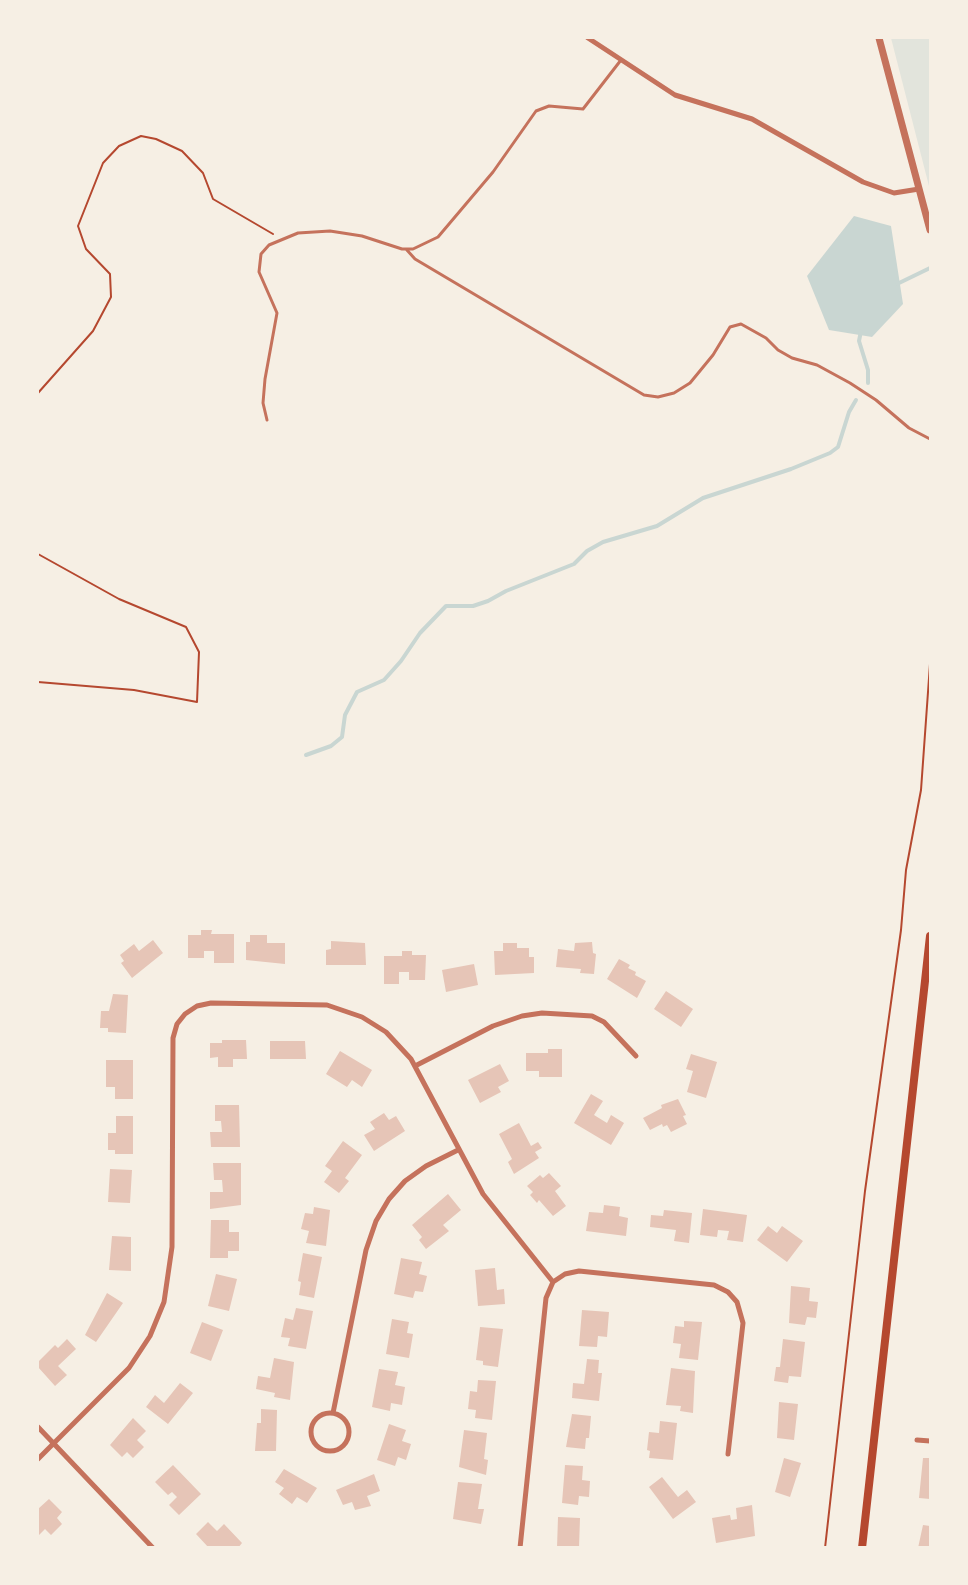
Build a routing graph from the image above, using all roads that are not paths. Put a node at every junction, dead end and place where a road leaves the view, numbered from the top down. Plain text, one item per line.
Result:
1 (588, 38) edge
2 (879, 38) edge
3 (621, 60) junction
4 (919, 189) junction
5 (930, 230) edge
6 (406, 249) junction
7 (267, 420) dead end
8 (930, 439) edge
9 (930, 936) edge
10 (636, 1056) dead end
11 (415, 1066) junction
12 (458, 1150) junction
13 (553, 1282) junction
14 (333, 1413) junction
15 (38, 1426) edge
16 (917, 1440) dead end
17 (930, 1441) edge
18 (54, 1443) junction
19 (728, 1454) dead end
20 (38, 1459) edge
21 (153, 1548) edge
22 (520, 1548) edge
23 (862, 1548) edge

1 - 3 street
2 - 4 street
3 - 4 street
3 - 6 lane
4 - 5 street
6 - 7 lane
6 - 8 lane
9 - 23 main road
10 - 11 street
11 - 12 street
11 - 18 street
12 - 13 street
12 - 14 street
13 - 19 street
13 - 22 street
14 - 14 street
15 - 18 street
16 - 17 street
18 - 20 street
18 - 21 street

